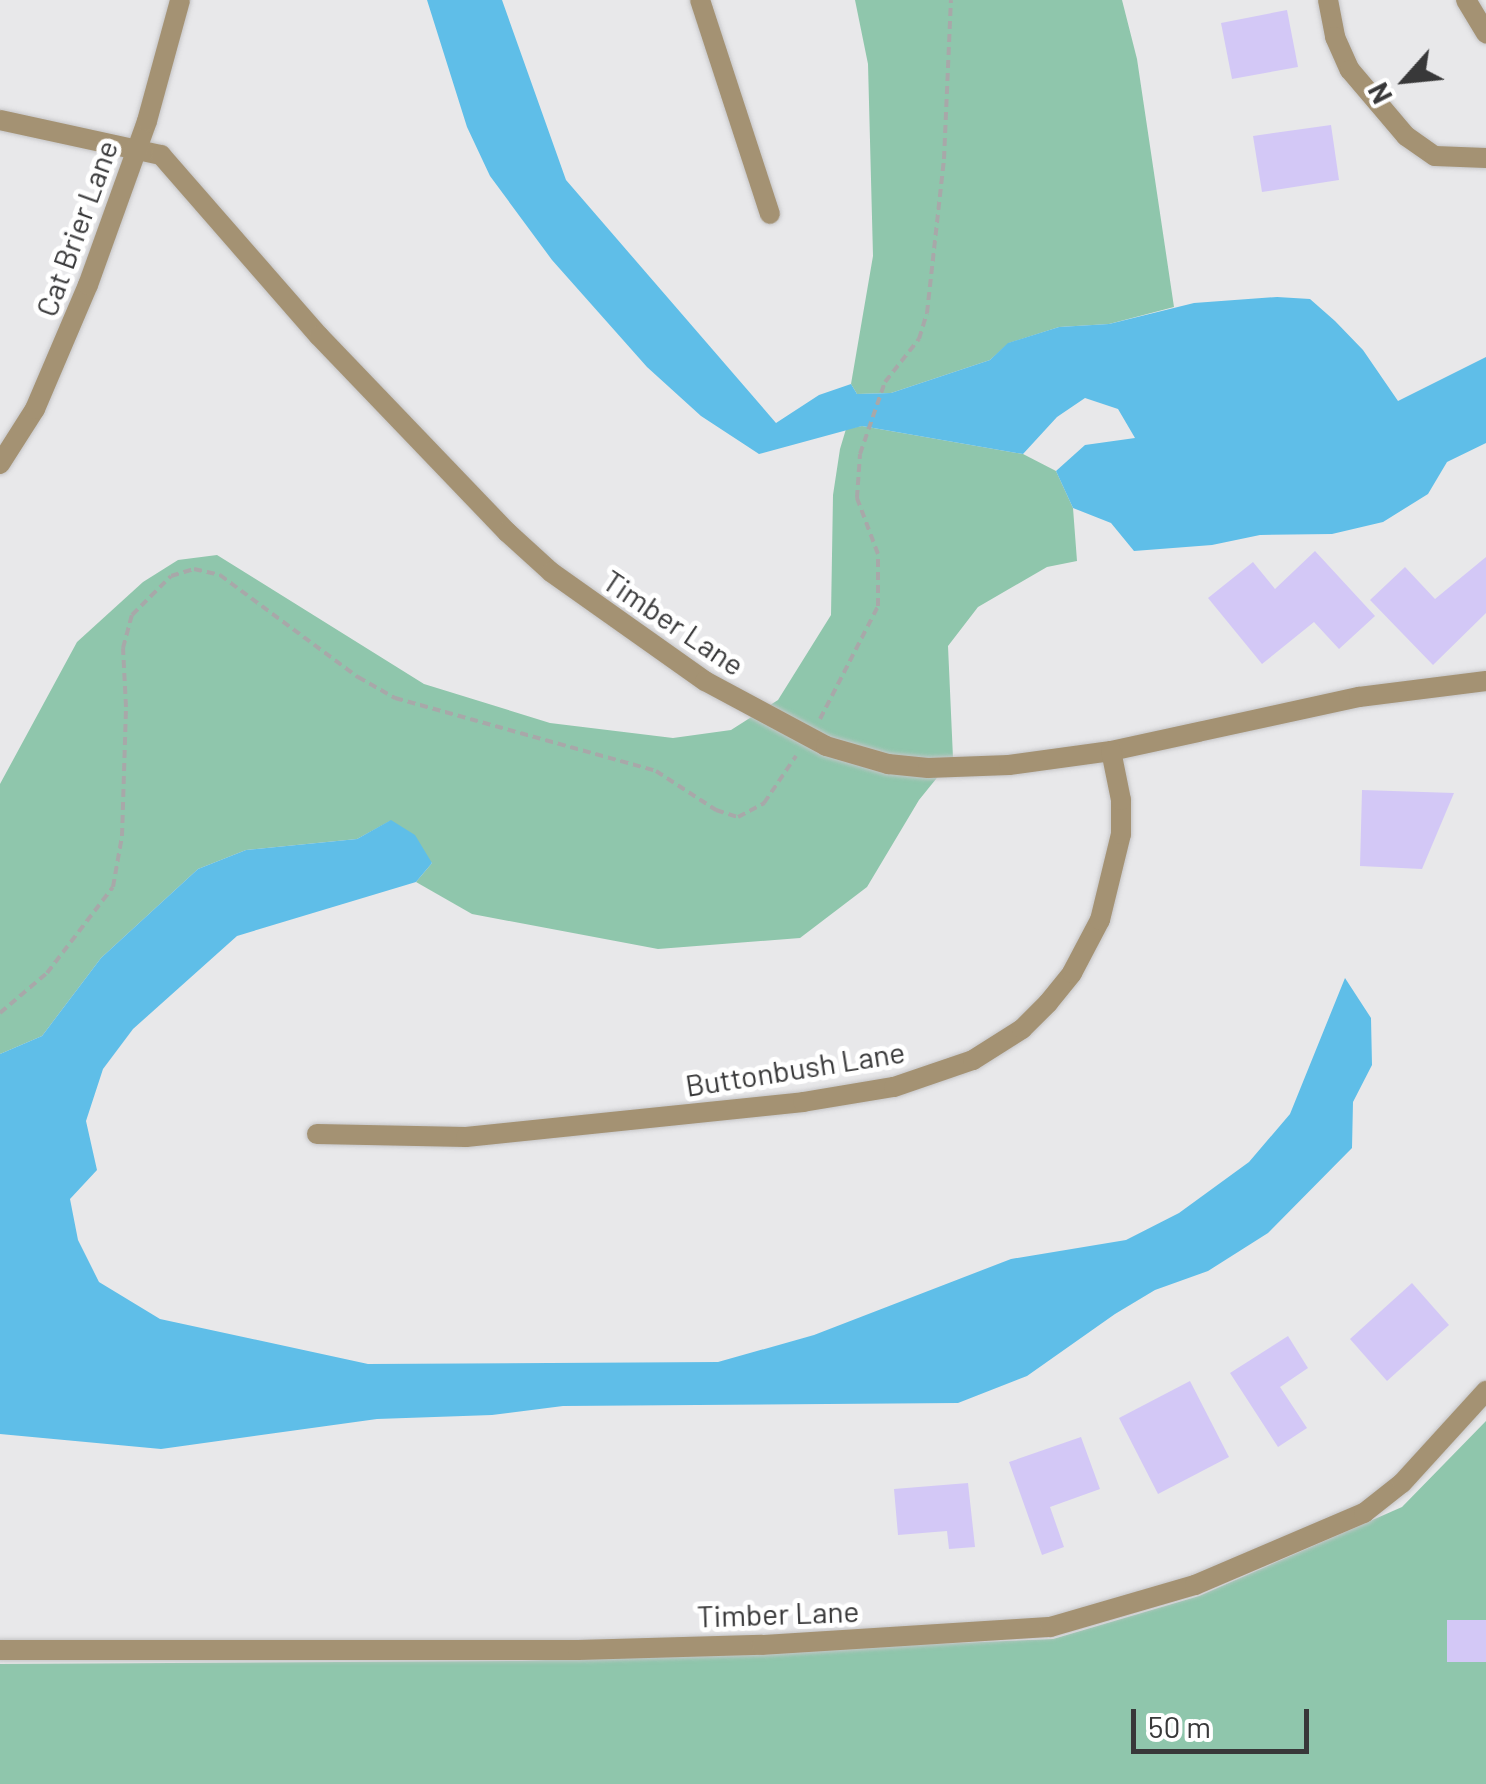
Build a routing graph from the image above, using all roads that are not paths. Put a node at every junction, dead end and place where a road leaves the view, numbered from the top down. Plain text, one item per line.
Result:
1 (180, 0) edge
2 (700, 0) edge
3 (1328, 0) edge
4 (1466, 0) edge
5 (1486, 33) edge
6 (0, 120) edge
7 (136, 150) junction
8 (1486, 158) edge
9 (770, 214) dead end
10 (0, 464) edge
11 (1486, 680) edge
12 (1111, 751) junction
13 (317, 1134) dead end
14 (1486, 1391) edge
15 (0, 1650) edge

1 - 7 street, Cat Brier Lane
2 - 9 street
3 - 8 street
4 - 5 street
6 - 7 street, Timber Lane
7 - 10 street, Cat Brier Lane
7 - 12 street, Timber Lane
11 - 12 street, Timber Lane
12 - 13 street, Buttonbush Lane
14 - 15 street, Timber Lane

